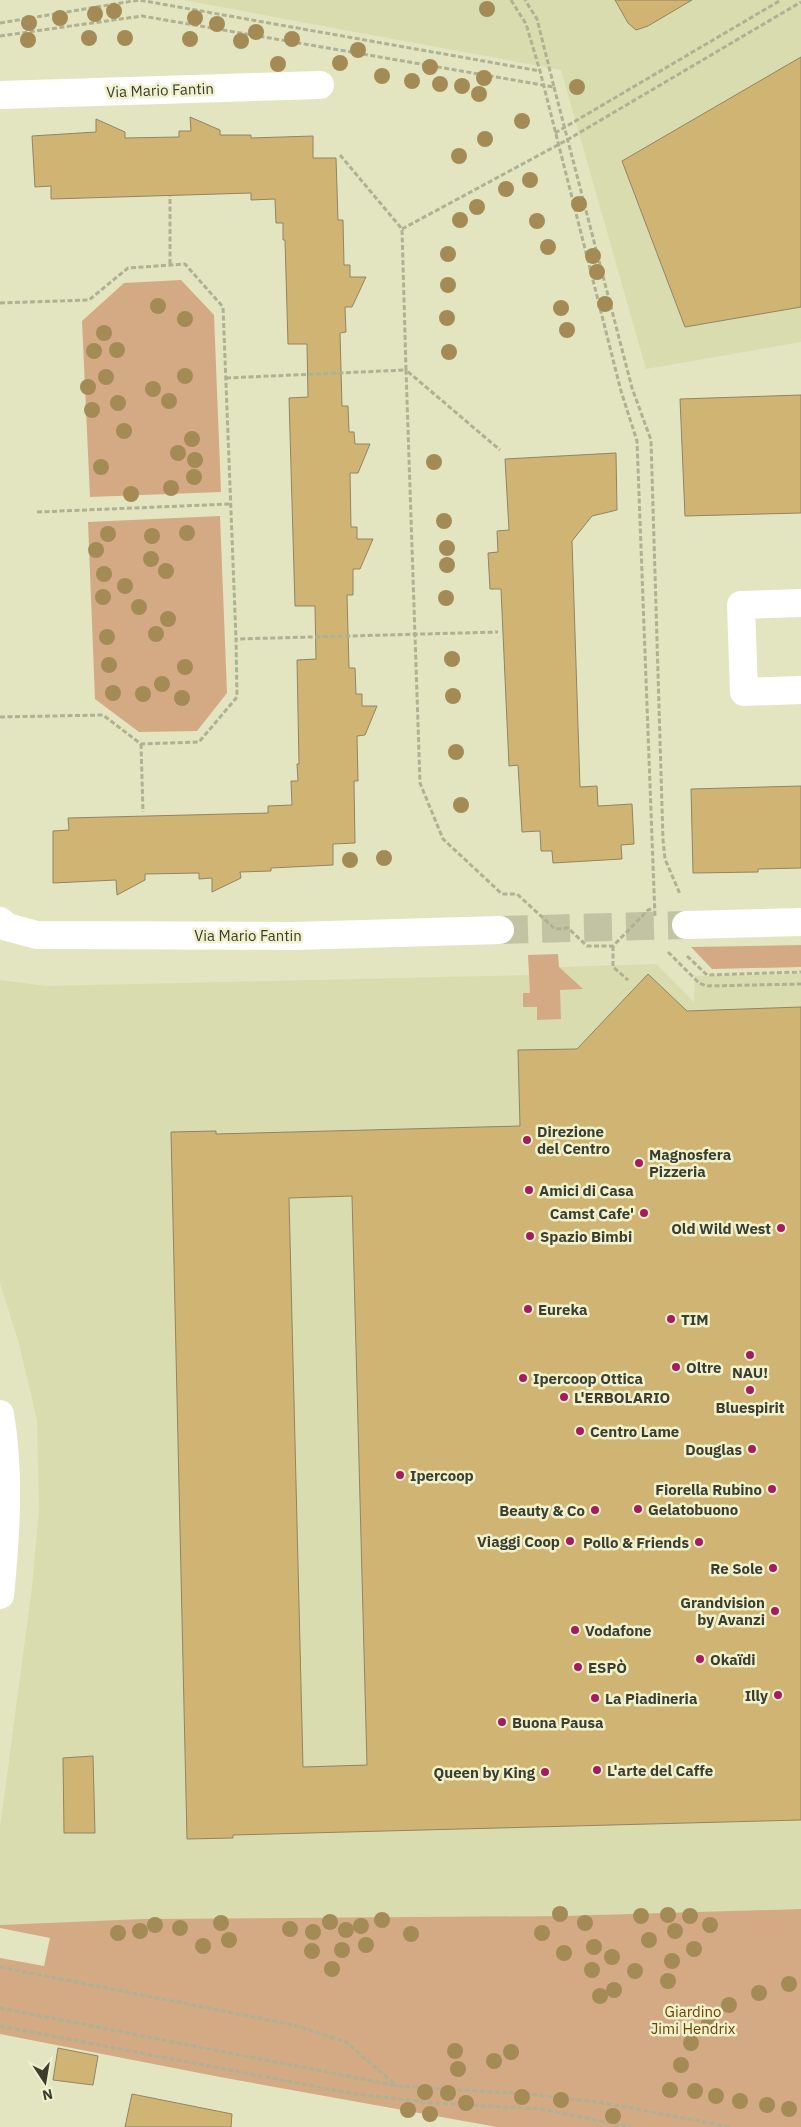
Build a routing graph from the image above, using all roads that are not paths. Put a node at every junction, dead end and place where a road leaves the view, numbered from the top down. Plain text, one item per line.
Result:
1 (320, 85) dead end
2 (0, 95) edge
3 (801, 603) edge
4 (801, 690) edge
5 (0, 921) edge
6 (801, 922) edge
7 (500, 930) tunnel mouth
8 (684, 938) tunnel mouth
9 (0, 1414) edge
10 (3, 1516) edge
11 (0, 1595) edge

1 - 2 street, Via Mario Fantin
3 - 4 street
5 - 7 street, Via Mario Fantin
6 - 8 street
9 - 10 street
10 - 11 street

